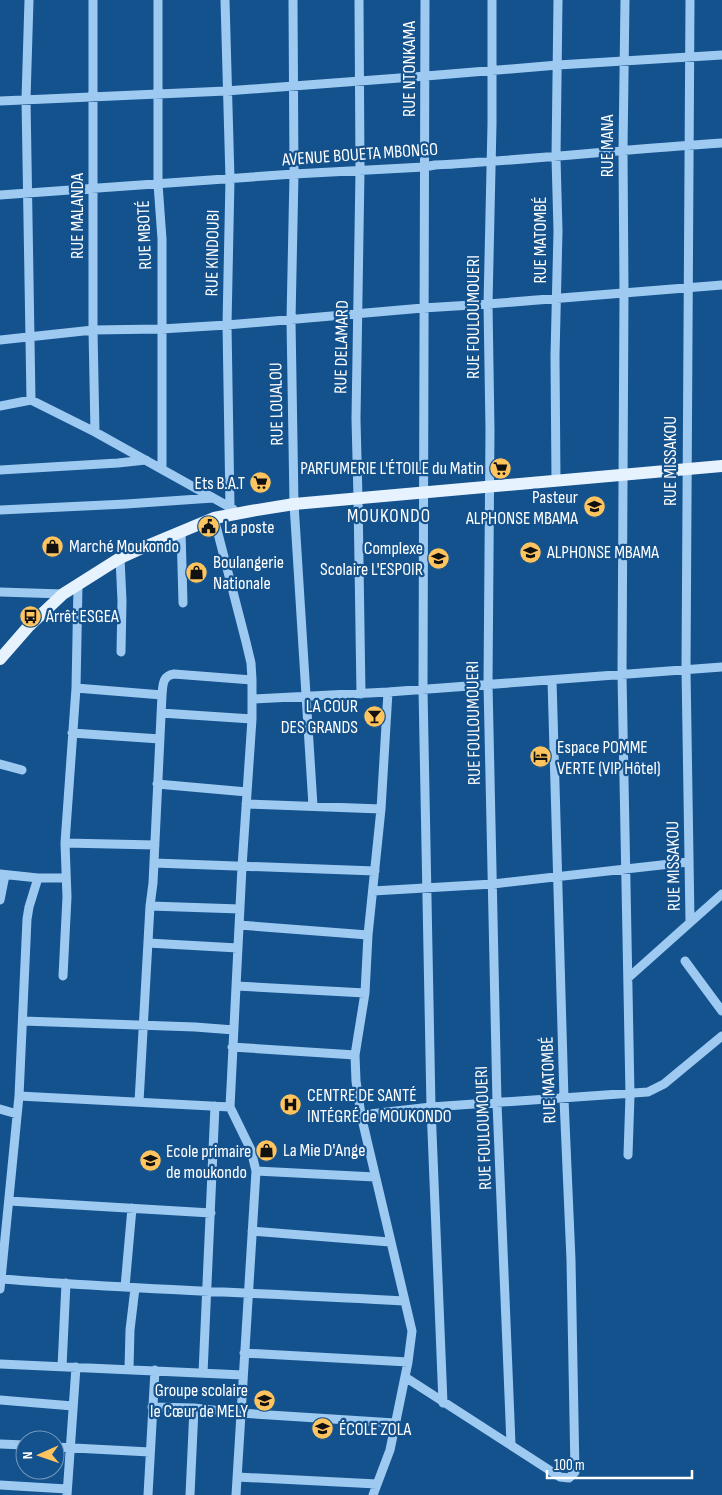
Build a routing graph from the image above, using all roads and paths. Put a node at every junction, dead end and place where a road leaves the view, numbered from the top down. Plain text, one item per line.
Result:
1 (29, 0) edge
2 (93, 0) edge
3 (158, 0) edge
4 (225, 0) edge
5 (293, 0) edge
6 (358, 0) edge
7 (425, 0) edge
8 (492, 0) edge
9 (558, 0) edge
10 (625, 0) edge
11 (690, 0) edge
12 (722, 55) edge
13 (690, 57) junction
14 (624, 61) junction
15 (558, 64) junction
16 (492, 70) junction
17 (426, 76) junction
18 (359, 80) junction
19 (294, 85) junction
20 (226, 91) junction
21 (158, 94) junction
22 (94, 97) junction
23 (26, 99) junction
24 (0, 101) edge
25 (722, 143) edge
26 (689, 145) junction
27 (623, 150) junction
28 (556, 157) junction
29 (491, 162) junction
30 (424, 167) junction
31 (360, 171) junction
32 (294, 174) junction
33 (230, 179) junction
34 (158, 184) junction
35 (92, 188) junction
36 (27, 193) junction
37 (0, 195) edge
38 (722, 285) edge
39 (688, 288) junction
40 (624, 292) junction
41 (556, 299) junction
42 (488, 304) junction
43 (423, 308) junction
44 (358, 314) junction
45 (292, 320) junction
46 (227, 325) junction
47 (161, 329) junction
48 (93, 330) junction
49 (30, 338) junction
50 (0, 340) edge
51 (31, 400) junction
52 (0, 406) edge
53 (95, 432) junction
54 (146, 460) junction
55 (722, 466) edge
56 (162, 468) junction
57 (686, 469) junction
58 (0, 470) edge
59 (622, 475) junction
60 (556, 481) junction
61 (488, 488) junction
62 (422, 493) junction
63 (213, 498) junction
64 (358, 498) junction
65 (294, 504) junction
66 (0, 510) edge
67 (235, 510) junction
68 (214, 518) junction
69 (181, 531) junction
70 (120, 558) junction
71 (78, 585) junction
72 (0, 592) edge
73 (63, 594) junction
74 (183, 602) dead end
75 (121, 652) dead end
76 (0, 659) edge
77 (722, 667) edge
78 (686, 669) junction
79 (622, 675) junction
80 (252, 680) junction
81 (552, 680) junction
82 (488, 684) junction
83 (76, 688) junction
84 (423, 689) junction
85 (388, 692) junction
86 (361, 694) junction
87 (162, 695) junction
88 (306, 697) junction
89 (252, 699) junction
90 (161, 713) junction
91 (252, 719) junction
92 (72, 733) junction
93 (160, 739) junction
94 (0, 764) edge
95 (22, 770) dead end
96 (157, 784) junction
97 (247, 792) junction
98 (246, 804) junction
99 (313, 806) junction
100 (381, 809) junction
101 (65, 843) junction
102 (155, 845) junction
103 (688, 862) junction
104 (154, 864) junction
105 (242, 866) junction
106 (626, 869) junction
107 (375, 871) junction
108 (2, 875) edge
109 (559, 875) junction
110 (38, 878) junction
111 (66, 878) junction
112 (493, 884) junction
113 (427, 888) junction
114 (373, 891) junction
115 (722, 894) edge
116 (0, 900) edge
117 (150, 906) junction
118 (240, 909) junction
119 (690, 921) junction
120 (239, 925) junction
121 (368, 935) junction
122 (148, 943) junction
123 (238, 948) junction
124 (685, 961) dead end
125 (63, 976) dead end
126 (628, 978) junction
127 (236, 986) junction
128 (365, 993) junction
129 (722, 1011) edge
130 (23, 1021) junction
131 (143, 1026) junction
132 (234, 1030) junction
133 (722, 1036) edge
134 (232, 1047) junction
135 (355, 1056) junction
136 (630, 1094) junction
137 (19, 1096) junction
138 (564, 1099) junction
139 (139, 1102) junction
140 (497, 1103) junction
141 (215, 1106) junction
142 (230, 1107) junction
143 (431, 1107) junction
144 (0, 1109) edge
145 (17, 1114) junction
146 (361, 1115) junction
147 (628, 1155) dead end
148 (256, 1171) junction
149 (375, 1177) junction
150 (9, 1201) junction
151 (132, 1208) junction
152 (211, 1213) junction
153 (252, 1231) junction
154 (390, 1242) junction
155 (2, 1279) junction
156 (66, 1283) junction
157 (125, 1286) junction
158 (135, 1288) junction
159 (0, 1289) edge
160 (207, 1290) junction
161 (248, 1292) junction
162 (404, 1301) junction
163 (244, 1353) junction
164 (408, 1362) junction
165 (0, 1364) edge
166 (62, 1367) junction
167 (76, 1367) junction
168 (129, 1369) junction
169 (155, 1370) junction
170 (202, 1373) junction
171 (243, 1375) junction
172 (405, 1377) junction
173 (0, 1400) edge
174 (443, 1403) junction
175 (73, 1406) junction
176 (152, 1407) junction
177 (194, 1408) junction
178 (240, 1413) junction
179 (395, 1423) junction
180 (0, 1444) edge
181 (511, 1444) junction
182 (15, 1445) edge
183 (65, 1448) edge
184 (70, 1448) junction
185 (150, 1452) junction
186 (237, 1478) junction
187 (377, 1484) junction
188 (0, 1486) edge
189 (67, 1492) edge
190 (148, 1495) edge
191 (190, 1495) edge
192 (236, 1495) edge
193 (373, 1495) edge

1 - 23 street
2 - 22 street, RUE MALANDA
3 - 21 street, RUE MBOTÉ
4 - 20 street, RUE KINDOUBI
5 - 19 street, RUE LOUALOU
6 - 18 street, RUE DELAMARD
7 - 17 street, RUE NTONKAMA
8 - 16 street, RUE FOULOUMOUERI
9 - 15 street, RUE MATOMBÉ
10 - 14 street, RUE MANA
11 - 13 street, RUE MISSAKOU
12 - 13 street
13 - 14 street
13 - 26 street, RUE MISSAKOU
14 - 15 street
14 - 27 street, RUE MANA
15 - 16 street
15 - 28 street, RUE MATOMBÉ
16 - 17 street
16 - 29 street, RUE FOULOUMOUERI
17 - 18 street
17 - 30 street, RUE NTONKAMA
18 - 19 street
18 - 31 street, RUE DELAMARD
19 - 20 street
19 - 32 street, RUE LOUALOU
20 - 21 street
20 - 33 street, RUE KINDOUBI
21 - 22 street
21 - 34 street, RUE MBOTÉ
22 - 23 street
22 - 35 street, RUE MALANDA
23 - 24 street
23 - 36 street
25 - 26 street, AVENUE BOUETA MBONGO
26 - 27 street, AVENUE BOUETA MBONGO
26 - 39 street, RUE MISSAKOU
27 - 28 street, AVENUE BOUETA MBONGO
27 - 40 street, RUE MANA
28 - 29 street, AVENUE BOUETA MBONGO
28 - 41 street, RUE MATOMBÉ
29 - 30 street, AVENUE BOUETA MBONGO
29 - 42 street, RUE FOULOUMOUERI
30 - 31 street, AVENUE BOUETA MBONGO
30 - 43 street, RUE NTONKAMA
31 - 32 street, AVENUE BOUETA MBONGO
31 - 44 street, RUE DELAMARD
32 - 33 street, AVENUE BOUETA MBONGO
32 - 45 street, RUE LOUALOU
33 - 34 street, AVENUE BOUETA MBONGO
33 - 46 street, RUE KINDOUBI
34 - 35 street, AVENUE BOUETA MBONGO
34 - 47 street, RUE MBOTÉ
35 - 36 street, AVENUE BOUETA MBONGO
35 - 48 street, RUE MALANDA
36 - 37 street, AVENUE BOUETA MBONGO
36 - 49 street
38 - 39 street
39 - 40 street
39 - 57 street, RUE MISSAKOU
40 - 41 street
40 - 59 street, RUE MANA
41 - 42 street
41 - 60 street, RUE MATOMBÉ
42 - 43 street
42 - 61 street, RUE FOULOUMOUERI
43 - 44 street
43 - 62 street, RUE NTONKAMA
44 - 45 street
44 - 64 street, RUE DELAMARD
45 - 46 street
45 - 65 street, RUE LOUALOU
46 - 47 street
46 - 67 street, RUE KINDOUBI
47 - 48 street
47 - 56 street, RUE MBOTÉ
48 - 49 street
48 - 53 street, RUE MALANDA
49 - 50 street
49 - 51 street
51 - 52 street
51 - 53 street
53 - 54 street
54 - 56 street
54 - 58 street
55 - 57 main road
56 - 63 street
57 - 59 main road
57 - 78 street, RUE MISSAKOU
59 - 60 main road
59 - 79 street, RUE MANA
60 - 61 main road
61 - 62 main road
61 - 82 street, RUE FOULOUMOUERI
62 - 64 main road
62 - 84 street, RUE NTONKAMA
63 - 66 street
63 - 67 street
64 - 65 main road
64 - 86 street, RUE DELAMARD
65 - 67 main road
65 - 88 street, RUE LOUALOU
67 - 68 main road
68 - 69 main road
68 - 80 street
69 - 70 main road
69 - 74 street
70 - 71 main road
70 - 75 street
71 - 73 main road
71 - 83 street
72 - 73 street
73 - 76 main road
77 - 78 street
78 - 79 street
78 - 103 street, RUE MISSAKOU
79 - 81 street
79 - 106 street, RUE MANA
80 - 87 street
80 - 89 street
81 - 82 street
81 - 109 street, RUE MATOMBÉ
82 - 84 street
82 - 112 street, RUE FOULOUMOUERI
83 - 87 street
83 - 92 street
84 - 85 street
84 - 113 street, RUE NTONKAMA
85 - 86 street
85 - 100 street
86 - 88 street
87 - 90 street
88 - 89 street
88 - 99 street, RUE LOUALOU
89 - 91 street
90 - 91 street
90 - 93 street
91 - 97 street
92 - 93 street
92 - 101 street
93 - 96 street
94 - 95 street
96 - 97 street
96 - 102 street
97 - 98 street
98 - 99 street
98 - 105 street
99 - 100 street
100 - 107 street
101 - 102 street
101 - 111 street
102 - 104 street
103 - 106 street
103 - 119 street, RUE MISSAKOU
104 - 105 street
104 - 117 street
105 - 107 street
105 - 118 street
106 - 109 street
106 - 126 street, RUE MANA
107 - 114 street
108 - 110 street
108 - 116 street
109 - 112 street
109 - 138 street, RUE MATOMBÉ
110 - 111 street
110 - 130 street
111 - 125 street
112 - 113 street
112 - 140 street, RUE FOULOUMOUERI
113 - 114 street
113 - 143 street, RUE NTONKAMA
114 - 121 street
115 - 119 street
117 - 118 street
117 - 122 street
118 - 120 street
119 - 126 street
120 - 121 street
120 - 123 street
121 - 128 street
122 - 123 street
122 - 131 street
123 - 127 street
124 - 129 street
126 - 136 street, RUE MANA
127 - 128 street
127 - 132 street
128 - 135 street
130 - 131 street
130 - 137 street
131 - 132 street
131 - 139 street
132 - 134 street
133 - 136 street
134 - 135 street
134 - 142 street
135 - 146 street
136 - 138 street
136 - 147 street, RUE MANA
137 - 139 street
137 - 145 street
138 - 140 street
138 - 181 street, RUE MATOMBÉ
139 - 141 street
140 - 143 street
140 - 181 street, RUE FOULOUMOUERI
141 - 142 street
141 - 152 street
142 - 148 street
143 - 146 street
143 - 174 street, RUE NTONKAMA
144 - 145 street
145 - 150 street
146 - 149 street
148 - 149 street
148 - 153 street
149 - 154 street
150 - 151 street
150 - 155 street
151 - 152 street
151 - 157 street
152 - 160 street
153 - 154 street
153 - 161 street
154 - 162 street
155 - 156 street
155 - 159 street
156 - 157 street
156 - 166 street
157 - 158 street
158 - 160 street
158 - 168 street
160 - 161 street
160 - 170 street
161 - 162 street
161 - 163 street
162 - 164 street
163 - 164 street
163 - 171 street
164 - 172 street
165 - 166 street
166 - 167 street
167 - 168 street
167 - 175 street
168 - 169 street
169 - 170 street
169 - 176 street
170 - 171 street
171 - 178 street
172 - 174 street
172 - 179 street
173 - 175 street
174 - 181 street
175 - 184 street
176 - 177 street
176 - 185 street
177 - 178 street
177 - 191 street
178 - 179 street
178 - 186 street
179 - 187 street
180 - 182 street
183 - 184 street
184 - 185 street
184 - 189 street
185 - 190 street
186 - 187 street
186 - 192 street
187 - 193 street
188 - 189 street

